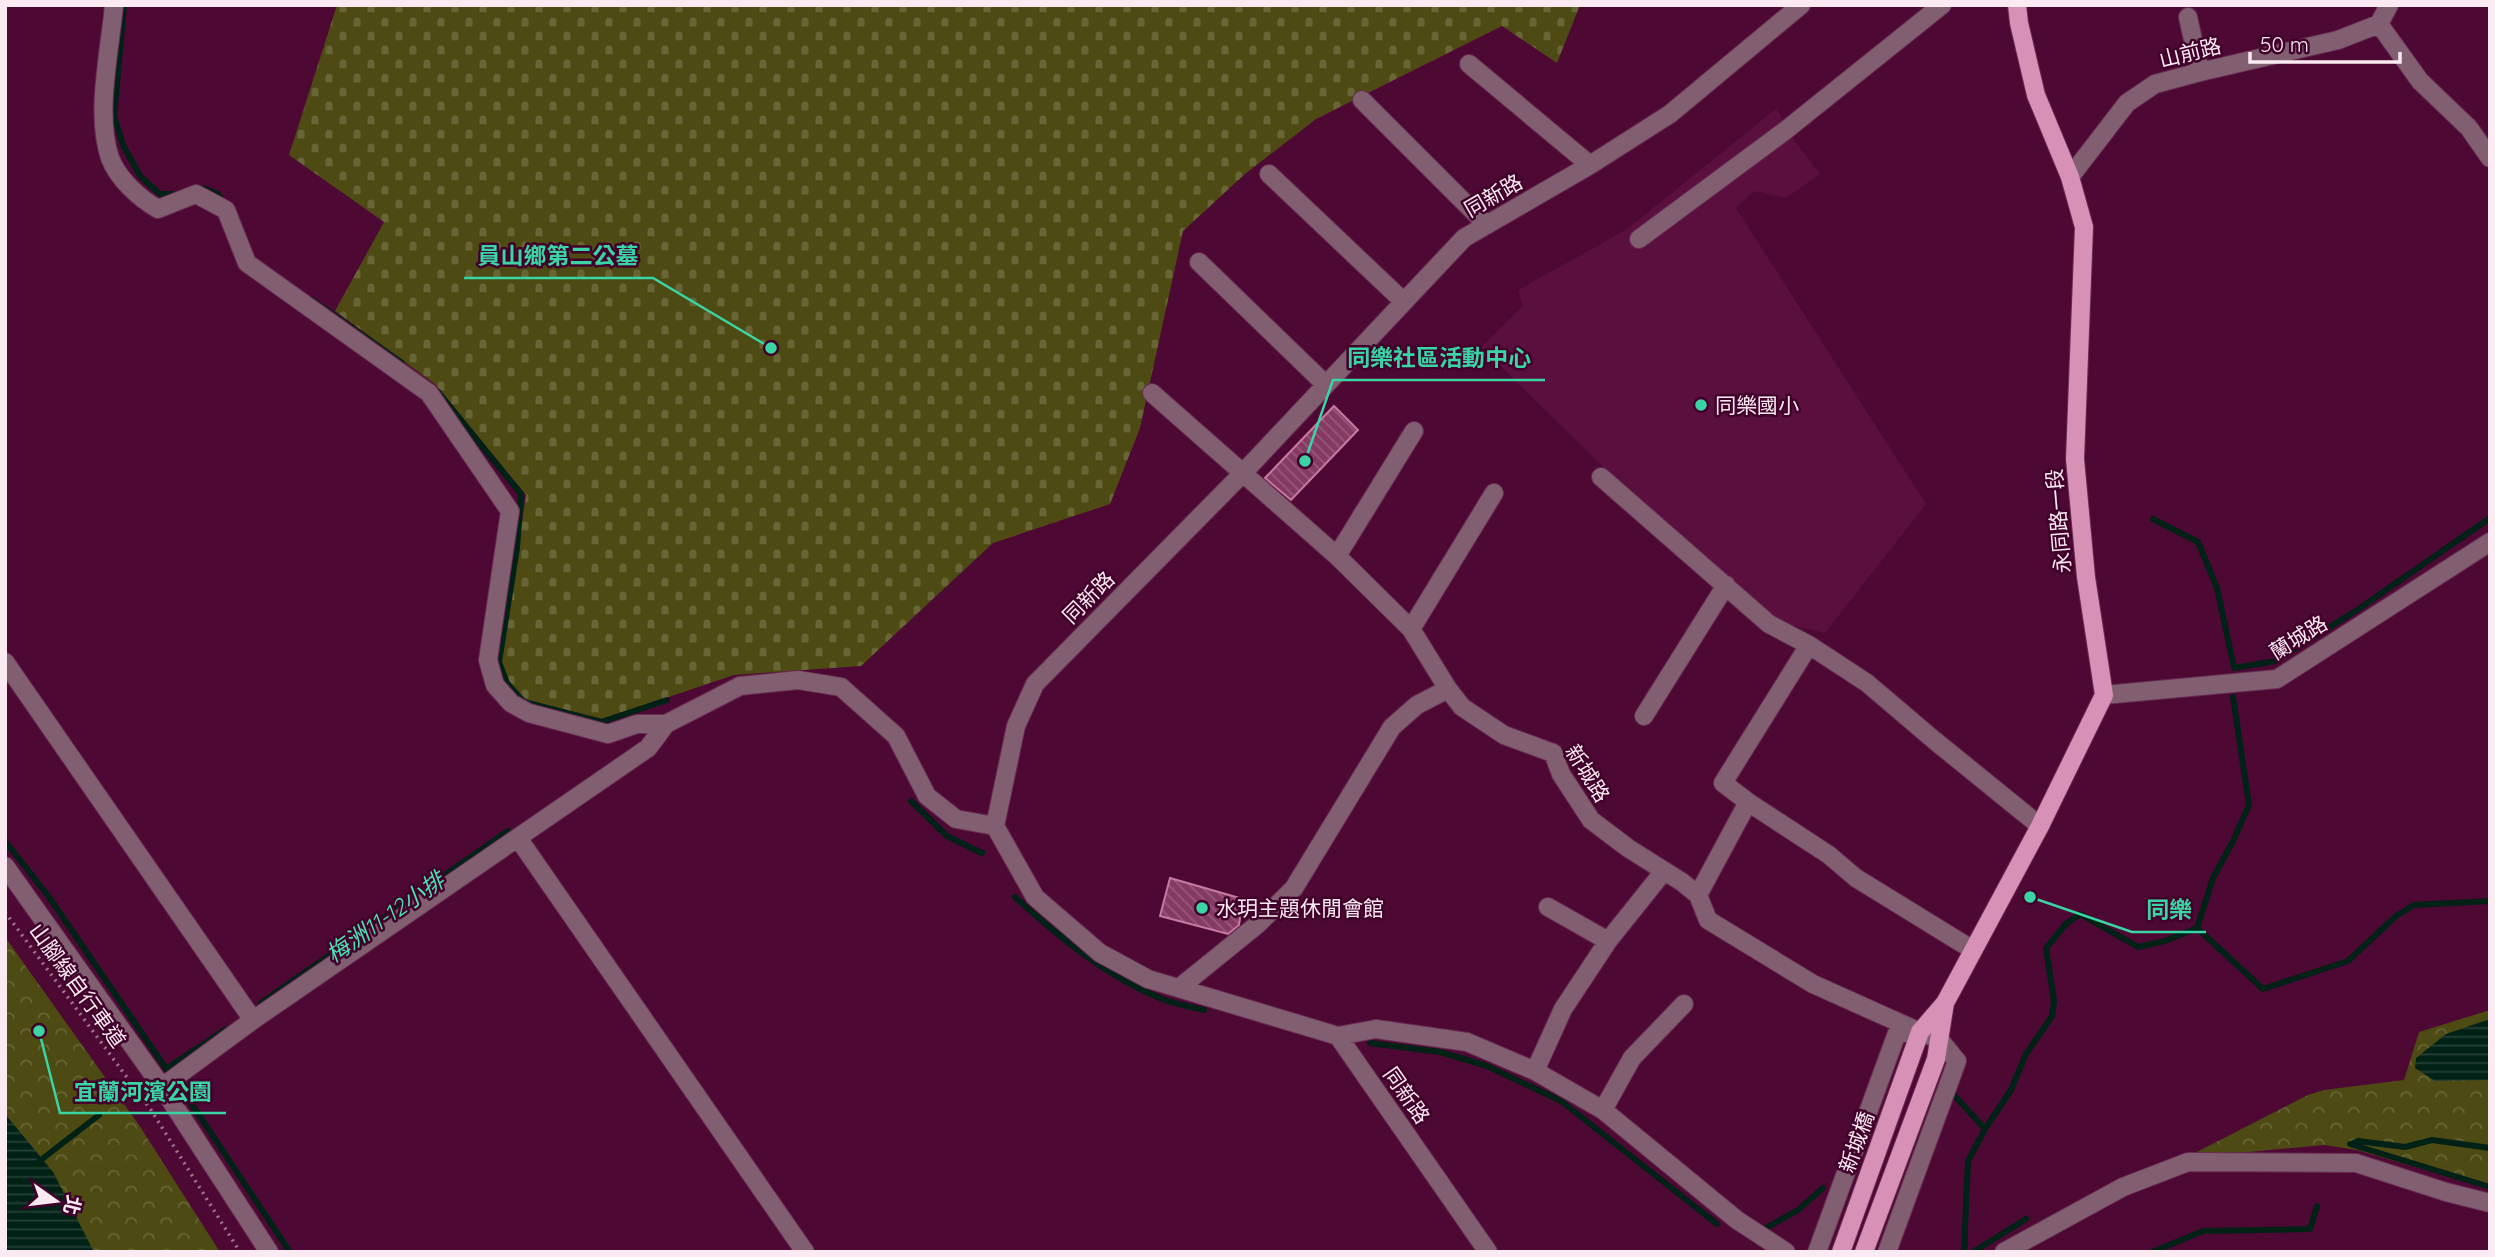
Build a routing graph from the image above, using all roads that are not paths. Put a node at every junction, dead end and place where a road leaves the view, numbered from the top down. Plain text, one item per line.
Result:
1 (114, 5) edge
2 (1801, 5) edge
3 (1942, 5) edge
4 (2017, 5) edge
5 (2389, 5) edge
6 (2188, 17) dead end
7 (2379, 24) junction
8 (1469, 64) dead end
9 (2200, 72) junction
10 (1362, 100) dead end
11 (2490, 158) edge
12 (1590, 165) junction
13 (1269, 174) dead end
14 (2070, 177) junction
15 (1487, 225) junction
16 (1639, 239) dead end
17 (1199, 262) dead end
18 (1403, 301) junction
19 (1325, 384) junction
20 (1152, 393) dead end
21 (1414, 431) dead end
22 (1242, 474) junction
23 (1601, 477) dead end
24 (1494, 493) dead end
25 (2490, 542) edge
26 (1337, 556) junction
27 (1726, 585) junction
28 (1411, 629) junction
29 (1809, 645) junction
30 (5, 662) edge
31 (1448, 689) junction
32 (2104, 695) junction
33 (1644, 716) dead end
34 (666, 724) junction
35 (1748, 802) junction
36 (995, 826) junction
37 (2040, 826) junction
38 (518, 838) junction
39 (5, 866) edge
40 (1664, 871) junction
41 (1698, 895) junction
42 (1548, 907) dead end
43 (1608, 941) junction
44 (1973, 950) junction
45 (1179, 988) junction
46 (1945, 1003) junction
47 (1684, 1004) dead end
48 (253, 1020) junction
49 (1338, 1036) junction
50 (1939, 1039) junction
51 (1917, 1040) junction
52 (1535, 1071) junction
53 (162, 1087) junction
54 (1603, 1110) junction
55 (2490, 1203) edge
56 (269, 1252) edge
57 (805, 1252) edge
58 (1488, 1252) edge
59 (1786, 1252) edge
60 (1817, 1252) edge
61 (1841, 1252) edge
62 (1864, 1252) edge
63 (1887, 1252) edge
64 (2004, 1252) edge

1 - 34 street
2 - 12 street, 同新路
3 - 16 street
4 - 14 main road, 永同路一段
5 - 7 street
6 - 9 street
7 - 9 street, 山前路
7 - 11 street
8 - 12 street
9 - 14 street, 山前路
10 - 15 street
12 - 15 street, 同新路
13 - 18 street
14 - 32 main road, 永同路一段
15 - 18 street, 同新路
17 - 19 street
18 - 19 street, 同新路
19 - 22 street, 同新路
20 - 22 street, 新城路
21 - 26 street
22 - 26 street, 新城路
22 - 36 street, 同新路
23 - 27 street
24 - 28 street
25 - 32 street, 蘭城路
26 - 28 street, 新城路
27 - 29 street
27 - 33 street
28 - 31 street, 新城路
29 - 35 street
29 - 37 street
30 - 48 street
31 - 40 street, 新城路
31 - 45 street
32 - 37 main road
34 - 36 street
34 - 38 street
35 - 41 street
35 - 44 street
36 - 45 street
37 - 44 main road
38 - 48 street
38 - 57 street
39 - 53 street
40 - 41 street, 新城路
40 - 43 street
41 - 51 street, 新城路
42 - 43 street
43 - 52 street
44 - 46 main road
45 - 49 street
46 - 50 main road
46 - 51 main road
47 - 54 street
48 - 53 street
49 - 52 street
49 - 58 street, 同新路
50 - 51 street, 新城路
50 - 62 main road
50 - 63 street
51 - 60 street
51 - 61 main road, 新城橋
52 - 54 street
53 - 56 street
54 - 59 street
55 - 64 street

